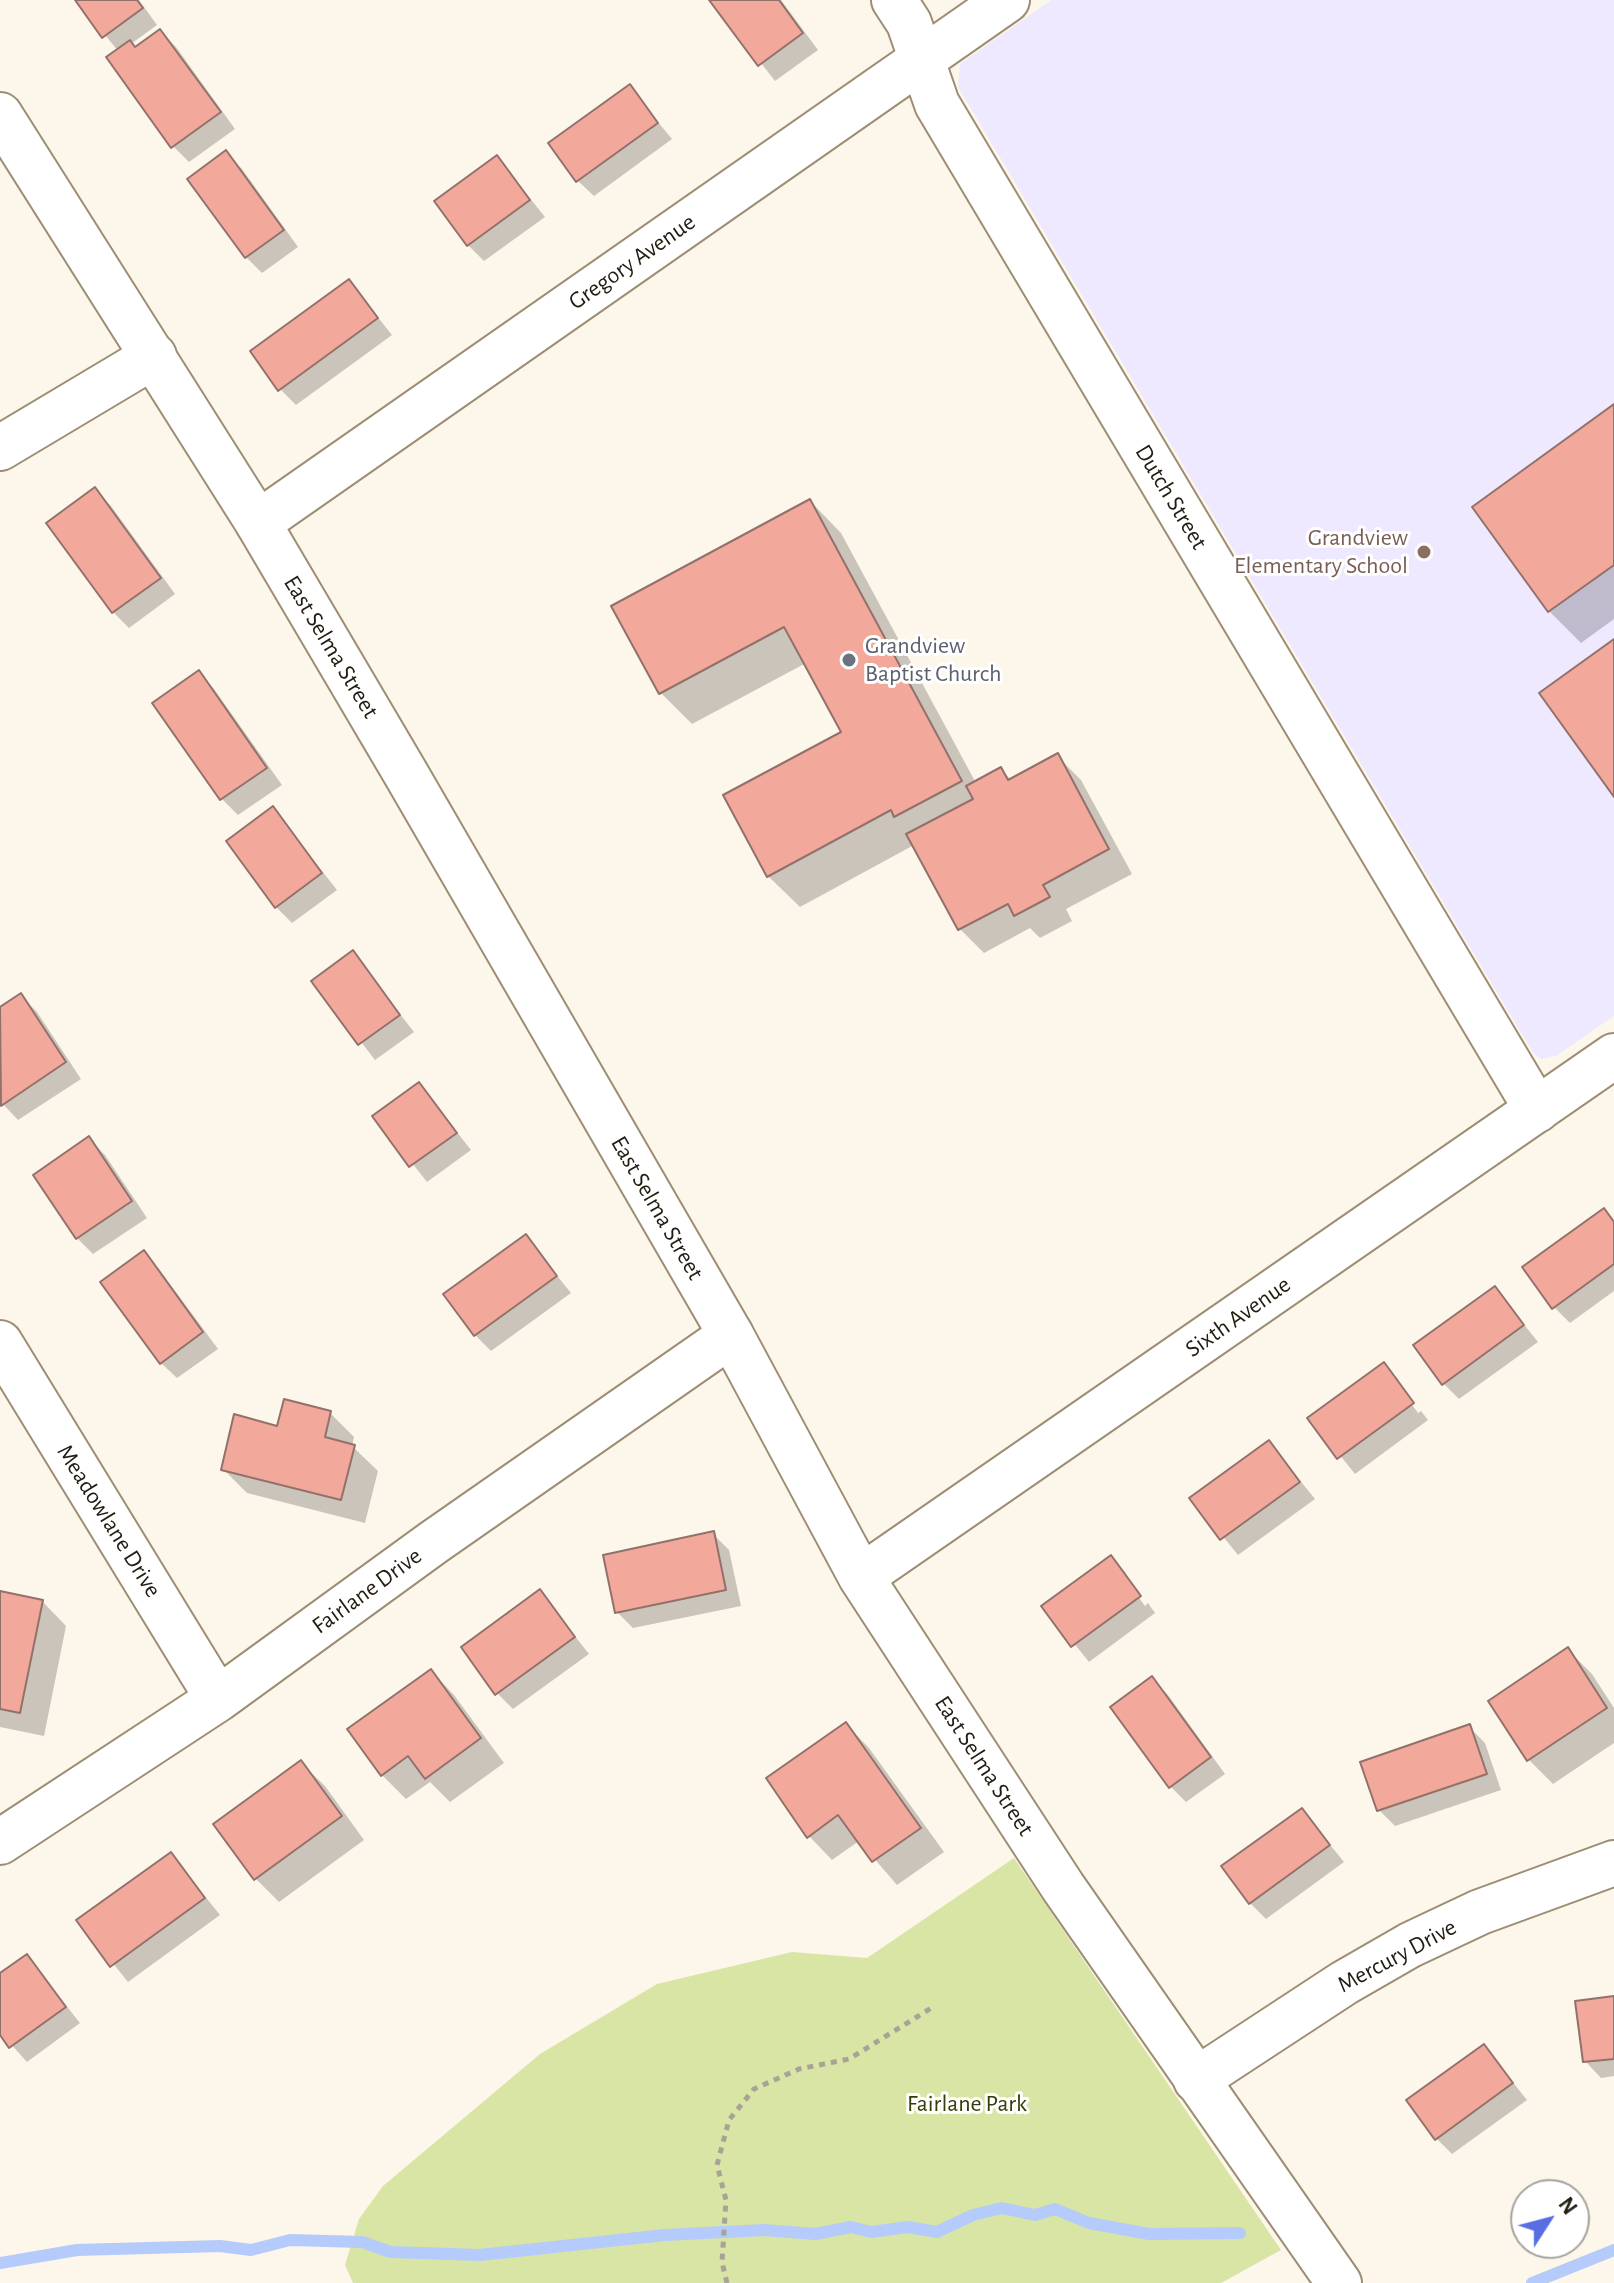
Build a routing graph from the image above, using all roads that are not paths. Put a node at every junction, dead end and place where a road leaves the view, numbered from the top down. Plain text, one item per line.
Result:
1 (894, 0) edge
2 (1007, 0) edge
3 (922, 60) junction
4 (0, 115) edge
5 (154, 356) junction
6 (0, 448) edge
7 (258, 523) junction
8 (1614, 1056) edge
9 (1537, 1110) junction
10 (731, 1335) junction
11 (0, 1343) edge
12 (861, 1577) junction
13 (218, 1699) junction
14 (0, 1842) edge
15 (1614, 1863) edge
16 (1196, 2080) junction
17 (1339, 2280) edge

1 - 3 street, Dutch Street
2 - 3 street, Gregory Avenue
3 - 7 street, Gregory Avenue
3 - 9 street, Dutch Street
4 - 5 street, East Selma Street
5 - 6 street
5 - 7 street, East Selma Street
7 - 10 street, East Selma Street
8 - 9 street, Sixth Avenue
9 - 12 street, Sixth Avenue
10 - 12 street, East Selma Street
10 - 13 street, Fairlane Drive
11 - 13 street, Meadowlane Drive
12 - 16 street, East Selma Street
13 - 14 street, Fairlane Drive
15 - 16 street, Mercury Drive
16 - 17 street, East Selma Street

